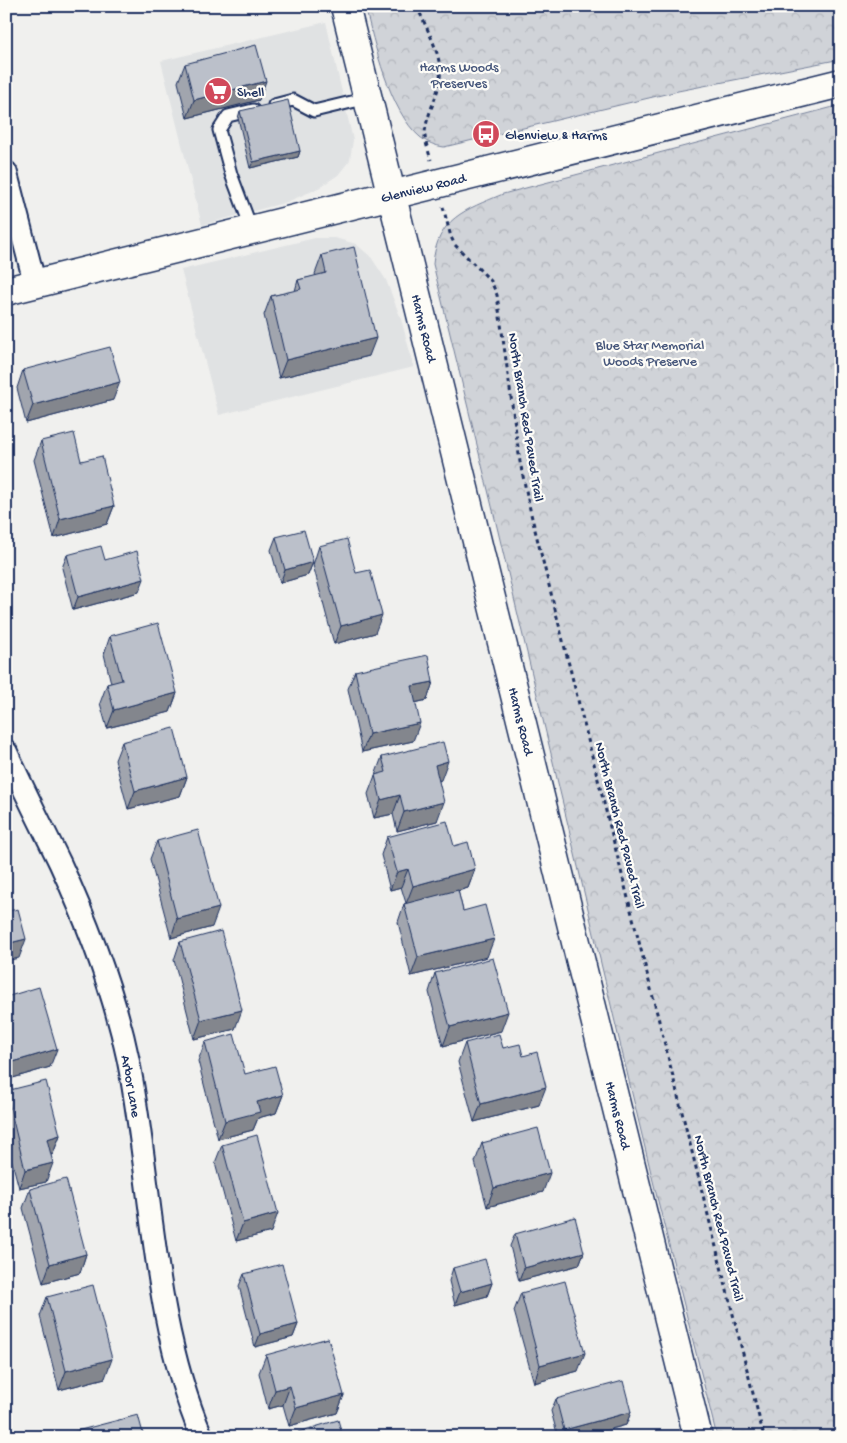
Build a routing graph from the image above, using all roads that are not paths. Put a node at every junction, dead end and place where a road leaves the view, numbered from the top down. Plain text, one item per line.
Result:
1 (345, 6) edge
2 (841, 83) edge
3 (368, 98) junction
4 (6, 172) edge
5 (391, 194) junction
6 (252, 230) junction
7 (36, 284) junction
8 (6, 291) edge
9 (6, 751) edge
10 (202, 1437) edge
11 (698, 1437) edge

1 - 3 main road, Harms Road
2 - 5 main road, Glenview Road
3 - 5 main road, Harms Road
3 - 6 lane
4 - 7 street
5 - 6 main road, Glenview Road
5 - 11 main road, Harms Road
6 - 7 main road, Glenview Road
7 - 8 main road, Glenview Road
9 - 10 street, Arbor Lane

